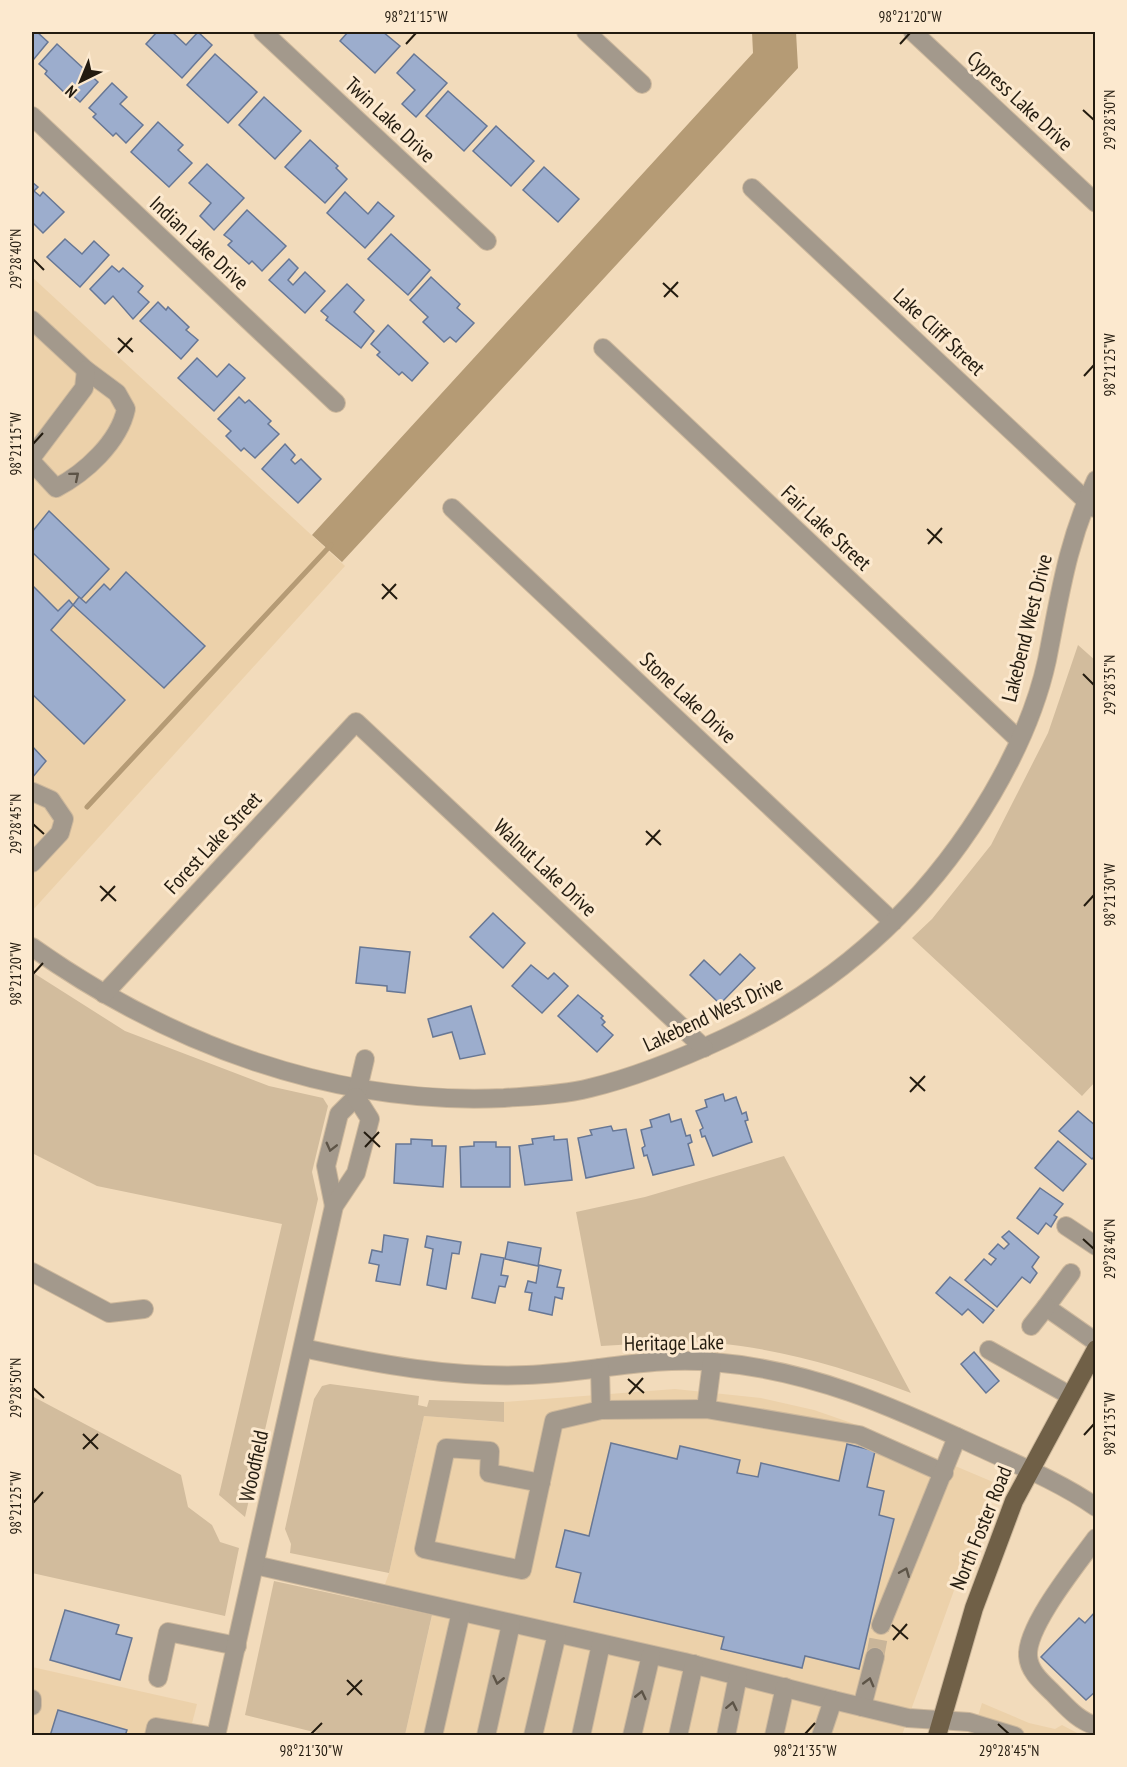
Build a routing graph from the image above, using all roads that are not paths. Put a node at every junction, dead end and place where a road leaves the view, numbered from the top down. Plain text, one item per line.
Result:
1 (263, 32) edge
2 (586, 32) edge
3 (913, 32) edge
4 (642, 84) dead end
5 (32, 116) edge
6 (752, 188) dead end
7 (1095, 203) edge
8 (487, 241) dead end
9 (32, 320) edge
10 (603, 348) dead end
11 (86, 370) junction
12 (336, 403) dead end
13 (32, 457) edge
14 (32, 462) edge
15 (1095, 480) edge
16 (1091, 505) edge
17 (452, 508) dead end
18 (356, 722) joint
19 (1019, 740) junction
20 (32, 793) edge
21 (32, 863) edge
22 (893, 922) junction
23 (32, 947) edge
24 (104, 994) junction
25 (704, 1048) junction
26 (365, 1059) dead end
27 (357, 1092) junction
28 (334, 1206) junction
29 (1066, 1226) dead end
30 (1095, 1246) edge
31 (32, 1272) edge
32 (1071, 1273) dead end
33 (1046, 1307) junction
34 (144, 1309) dead end
35 (1031, 1326) dead end
36 (1095, 1342) edge
37 (303, 1348) junction
38 (1095, 1349) edge
39 (989, 1350) dead end
40 (712, 1362) junction
41 (600, 1368) junction
42 (1069, 1395) junction
43 (706, 1409) junction
44 (601, 1410) junction
45 (957, 1437) junction
46 (1028, 1470) junction
47 (944, 1473) junction
48 (541, 1483) junction
49 (1095, 1507) edge
50 (1095, 1538) edge
51 (255, 1565) junction
52 (461, 1612) junction
53 (511, 1624) junction
54 (881, 1625) tunnel mouth
55 (556, 1634) junction
56 (602, 1644) junction
57 (237, 1646) junction
58 (651, 1654) junction
59 (875, 1658) tunnel mouth
60 (694, 1664) junction
61 (738, 1676) junction
62 (158, 1678) dead end
63 (785, 1687) junction
64 (32, 1699) edge
65 (833, 1700) junction
66 (32, 1706) edge
67 (862, 1707) junction
68 (938, 1728) edge
69 (1082, 1728) edge
70 (154, 1736) edge
71 (209, 1736) edge
72 (216, 1736) edge
73 (433, 1736) edge
74 (486, 1736) edge
75 (533, 1736) edge
76 (581, 1736) edge
77 (632, 1736) edge
78 (678, 1736) edge
79 (726, 1736) edge
80 (774, 1736) edge
81 (821, 1736) edge
82 (1015, 1736) edge

1 - 8 street, Twin Lake Drive
2 - 4 street
3 - 7 street, Cypress Lake Drive
5 - 12 street, Indian Lake Drive
6 - 16 street, Lake Cliff Street
9 - 11 street
10 - 19 street, Fair Lake Street
11 - 13 street
14 -> 11 street
15 - 16 street, Lakebend West Drive
16 - 19 street, Lakebend West Drive
17 - 22 street, Stone Lake Drive
18 - 24 street, Forest Lake Street
18 - 25 street, Walnut Lake Drive
19 - 22 street, Lakebend West Drive
20 - 21 street
22 - 25 street, Lakebend West Drive
23 - 24 street, Lakebend West Drive
24 - 27 street, Lakebend West Drive
25 - 27 street, Lakebend West Drive
26 - 27 street
27 -> 28 street, Woodfield
27 - 28 street, Woodfield
28 - 37 street, Woodfield
29 - 30 street
31 - 34 street
32 - 33 street
33 - 35 street
33 - 36 street
37 - 41 street, Heritage Lake
37 - 51 street, Woodfield
38 - 42 main road, North Foster Road
39 - 42 street
40 - 41 street, Heritage Lake
40 - 43 street
40 - 45 street, Heritage Lake
41 - 44 street
42 - 46 main road, North Foster Road
43 - 44 street
43 - 47 street
44 - 48 street
45 - 46 street, Heritage Lake
45 - 47 street
46 - 49 street, Heritage Lake
46 - 68 main road, North Foster Road
54 -> 47 street
48 - 48 street
50 - 69 street
51 - 52 street
51 - 57 street, Woodfield
52 - 53 street
52 - 73 street
53 - 55 street
53 -> 74 street
55 - 56 street
55 - 75 street
56 - 58 street
56 - 76 street
57 - 62 street
57 - 72 street, Woodfield
58 - 60 street
77 -> 58 street
67 -> 59 street
60 - 61 street
60 - 78 street
61 - 63 street
79 -> 61 street
63 - 65 street
63 - 80 street
64 - 66 street
65 - 67 street
65 - 81 street
67 - 68 street
68 - 82 street
70 - 71 street

